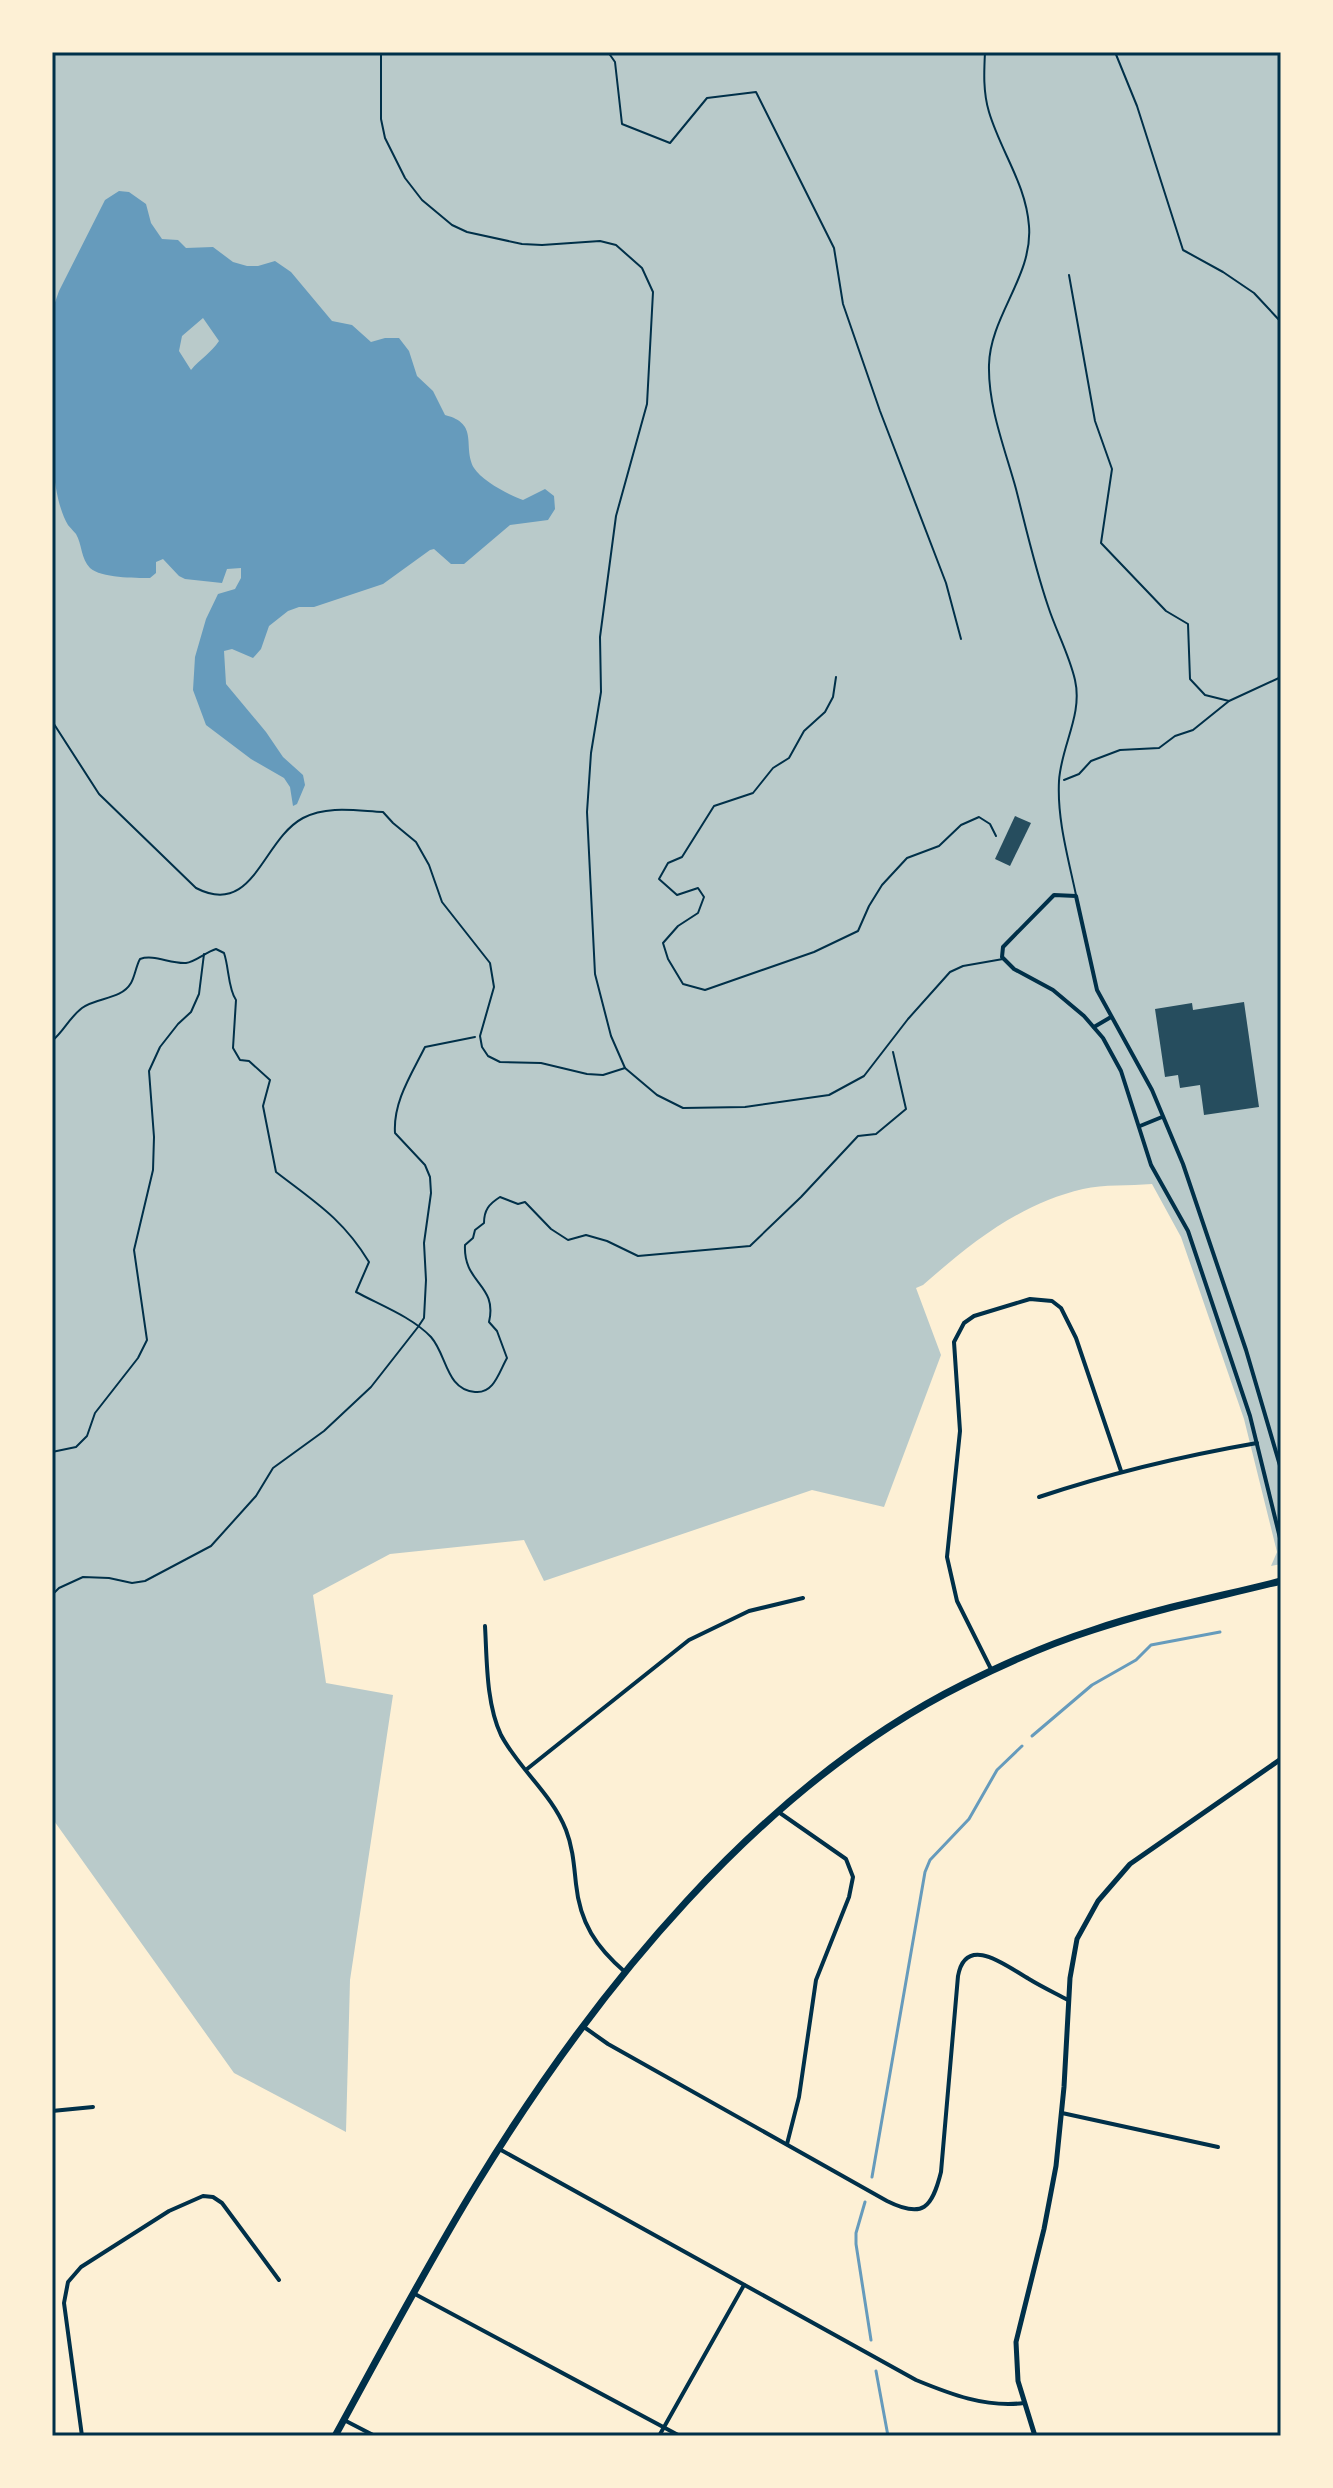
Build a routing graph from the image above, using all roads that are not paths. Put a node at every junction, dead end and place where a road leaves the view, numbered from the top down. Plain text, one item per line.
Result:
1 (381, 52) edge
2 (985, 52) edge
3 (52, 721) edge
4 (1076, 896) junction
5 (1003, 959) junction
6 (1111, 1017) junction
7 (1094, 1027) junction
8 (625, 1068) junction
9 (1162, 1117) junction
10 (1140, 1126) junction
11 (1258, 1443) junction
12 (1281, 1469) edge
13 (1121, 1471) junction
14 (1039, 1497) dead end
15 (1281, 1542) edge
16 (1281, 1581) edge
17 (803, 1598) dead end
18 (485, 1626) dead end
19 (992, 1671) junction
20 (1281, 1759) edge
21 (527, 1769) junction
22 (778, 1811) junction
23 (626, 1974) junction
24 (1068, 2000) junction
25 (584, 2027) junction
26 (93, 2107) dead end
27 (52, 2111) edge
28 (1062, 2113) junction
29 (787, 2144) junction
30 (1218, 2147) dead end
31 (498, 2149) junction
32 (279, 2280) dead end
33 (744, 2285) junction
34 (413, 2293) junction
35 (1024, 2403) junction
36 (344, 2420) junction
37 (663, 2427) junction
38 (82, 2436) edge
39 (335, 2436) edge
40 (375, 2436) edge
41 (659, 2436) edge
42 (680, 2436) edge
43 (1035, 2436) edge

1 - 8 lane
2 - 4 lane
3 - 8 lane
4 - 5 street
4 - 6 street
5 - 7 street
5 - 8 lane
6 - 7 street
6 - 9 street
7 - 10 street
9 - 10 street
9 - 12 street
10 - 11 street
11 - 13 street
11 - 15 street
13 - 14 street
13 - 19 street
16 - 19 main road
17 - 21 street
18 - 21 street
19 - 22 main road
20 - 24 street
21 - 23 street
22 - 23 main road
22 - 29 street
23 - 25 main road
24 - 28 street
24 - 29 street
25 - 29 street
25 - 31 main road
26 - 27 street
28 - 30 street
28 - 35 street
31 - 33 street
31 - 34 main road
32 - 38 street
33 - 35 street
33 - 37 street
34 - 36 main road
34 - 37 street
35 - 43 street
36 - 39 main road
36 - 40 street
37 - 41 street
37 - 42 street

